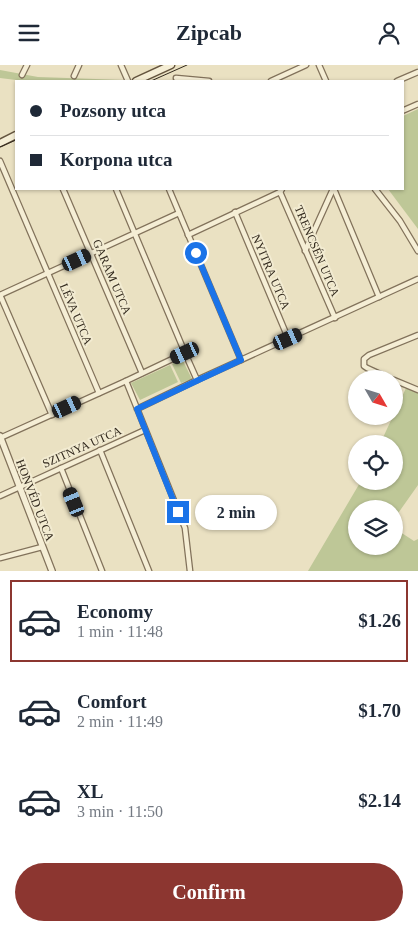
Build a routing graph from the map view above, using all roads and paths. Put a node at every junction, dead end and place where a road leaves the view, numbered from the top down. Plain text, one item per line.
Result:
1 (27, 65) edge
2 (79, 65) edge
3 (121, 65) edge
4 (171, 65) edge
5 (306, 65) edge
6 (319, 65) edge
7 (418, 72) edge
8 (22, 75) dead end
9 (74, 76) dead end
10 (176, 78) dead end
11 (128, 80) edge
12 (138, 80) edge
13 (198, 80) edge
14 (273, 80) edge
15 (326, 80) edge
16 (399, 80) edge
17 (418, 105) edge
18 (404, 110) edge
19 (15, 136) edge
20 (0, 143) edge
21 (0, 161) edge
22 (64, 190) edge
23 (116, 190) edge
24 (168, 190) edge
25 (334, 190) edge
26 (334, 190) edge
27 (376, 190) edge
28 (281, 191) edge
29 (235, 212) junction
30 (179, 213) junction
31 (135, 234) junction
32 (188, 235) junction
33 (304, 251) junction
34 (418, 251) edge
35 (92, 253) junction
36 (48, 273) junction
37 (418, 279) edge
38 (0, 295) edge
39 (379, 297) junction
40 (335, 318) junction
41 (418, 335) edge
42 (288, 339) junction
43 (185, 353) junction
44 (241, 360) junction
45 (372, 370) edge
46 (142, 373) junction
47 (197, 380) junction
48 (126, 381) junction
49 (403, 384) edge
50 (418, 390) edge
51 (99, 393) junction
52 (137, 409) junction
53 (52, 415) junction
54 (145, 430) junction
55 (0, 437) edge
56 (100, 450) junction
57 (61, 468) junction
58 (19, 487) junction
59 (0, 495) edge
60 (42, 547) junction
61 (0, 558) edge
62 (52, 571) edge
63 (102, 571) edge
64 (149, 571) edge
65 (190, 571) edge

1 - 8 street
2 - 9 street
3 - 11 street
4 - 12 main road
5 - 14 street
6 - 15 street
7 - 16 street
10 - 13 street
17 - 18 street
19 - 20 main road
21 - 36 street, LÉVA UTCA
22 - 35 street, GARAM UTCA
23 - 31 street
24 - 30 street
25 - 33 street
26 - 39 street
27 - 34 street
28 - 29 street
28 - 33 street, TRENCSÉN UTCA
29 - 32 street
29 - 42 street, NYITRA UTCA
30 - 31 street
30 - 32 street
31 - 35 street
31 - 43 street
32 - 44 street
33 - 40 street, TRENCSÉN UTCA
35 - 36 street
35 - 46 street, GARAM UTCA
36 - 38 street
36 - 51 street, LÉVA UTCA
37 - 39 street
38 - 53 street
39 - 40 street
40 - 42 street
41 - 45 street
42 - 44 street
43 - 46 street
43 - 47 street
44 - 47 street
46 - 48 street
47 - 52 street
48 - 51 street
48 - 52 street
49 - 50 street
51 - 53 street
52 - 54 street
53 - 55 street
54 - 56 street, SZITNYA UTCA
54 - 65 street
55 - 58 street, HONVÉD UTCA
56 - 57 street, SZITNYA UTCA
56 - 64 street
57 - 58 street, SZITNYA UTCA
57 - 63 street
58 - 59 street, SZITNYA UTCA
58 - 60 street, HONVÉD UTCA
60 - 61 street
60 - 62 street, HONVÉD UTCA

